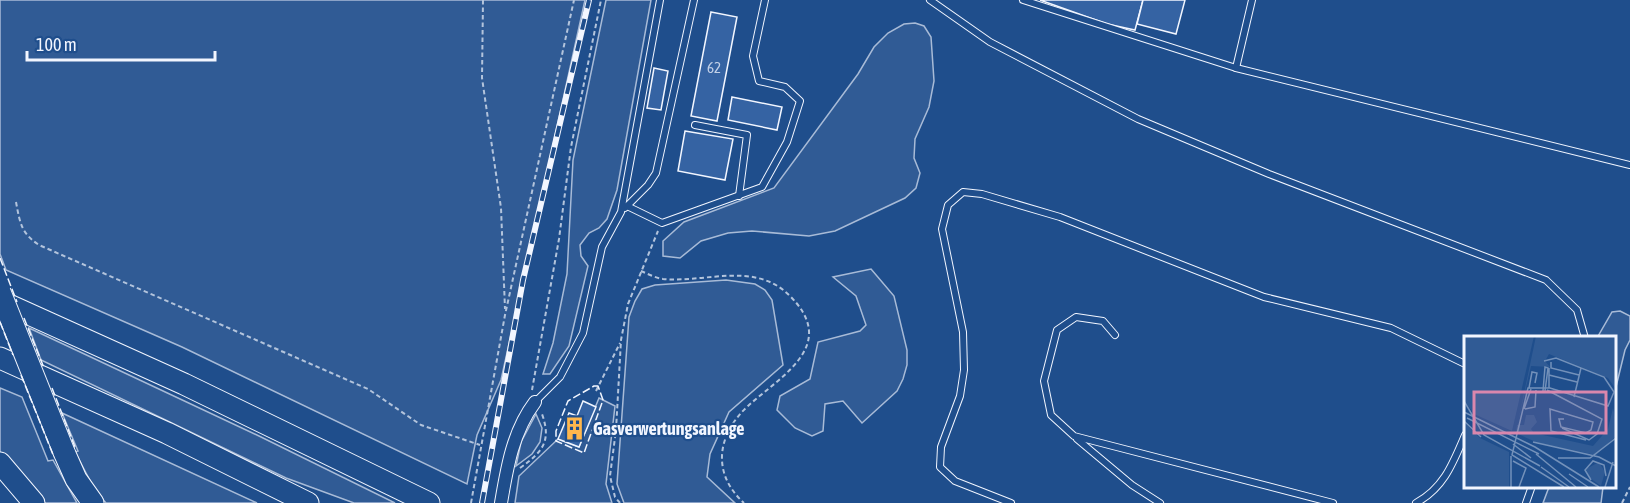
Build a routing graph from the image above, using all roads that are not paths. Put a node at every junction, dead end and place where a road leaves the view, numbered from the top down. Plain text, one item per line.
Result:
1 (660, 0) edge
2 (694, 0) edge
3 (765, 0) edge
4 (930, 0) edge
5 (1023, 0) edge
6 (1252, 0) edge
7 (1236, 68) junction
8 (695, 125) dead end
9 (1630, 165) edge
10 (739, 196) junction
11 (627, 206) junction
12 (621, 212) junction
13 (0, 292) edge
14 (0, 301) edge
15 (1115, 335) dead end
16 (1584, 336) edge
17 (0, 357) edge
18 (1464, 364) edge
19 (535, 402) joint
20 (1074, 436) junction
21 (1464, 437) edge
22 (0, 463) edge
23 (1531, 488) edge
24 (34, 503) edge
25 (93, 503) edge
26 (308, 503) edge
27 (429, 503) edge
28 (501, 503) edge
29 (1011, 503) edge
30 (1160, 503) edge
31 (1333, 503) edge
32 (1416, 503) edge
33 (1526, 503) edge

1 - 12 lane
2 - 11 lane
3 - 10 lane
4 - 16 lane
5 - 7 lane
6 - 7 lane
7 - 9 lane
8 - 10 lane
10 - 11 lane
11 - 12 lane
12 - 19 lane
13 - 25 highway, bridge
14 - 27 highway
15 - 20 lane
17 - 26 highway
18 - 29 lane
19 - 28 street
20 - 30 lane
20 - 31 lane
21 - 32 lane
22 - 24 highway
23 - 33 lane

